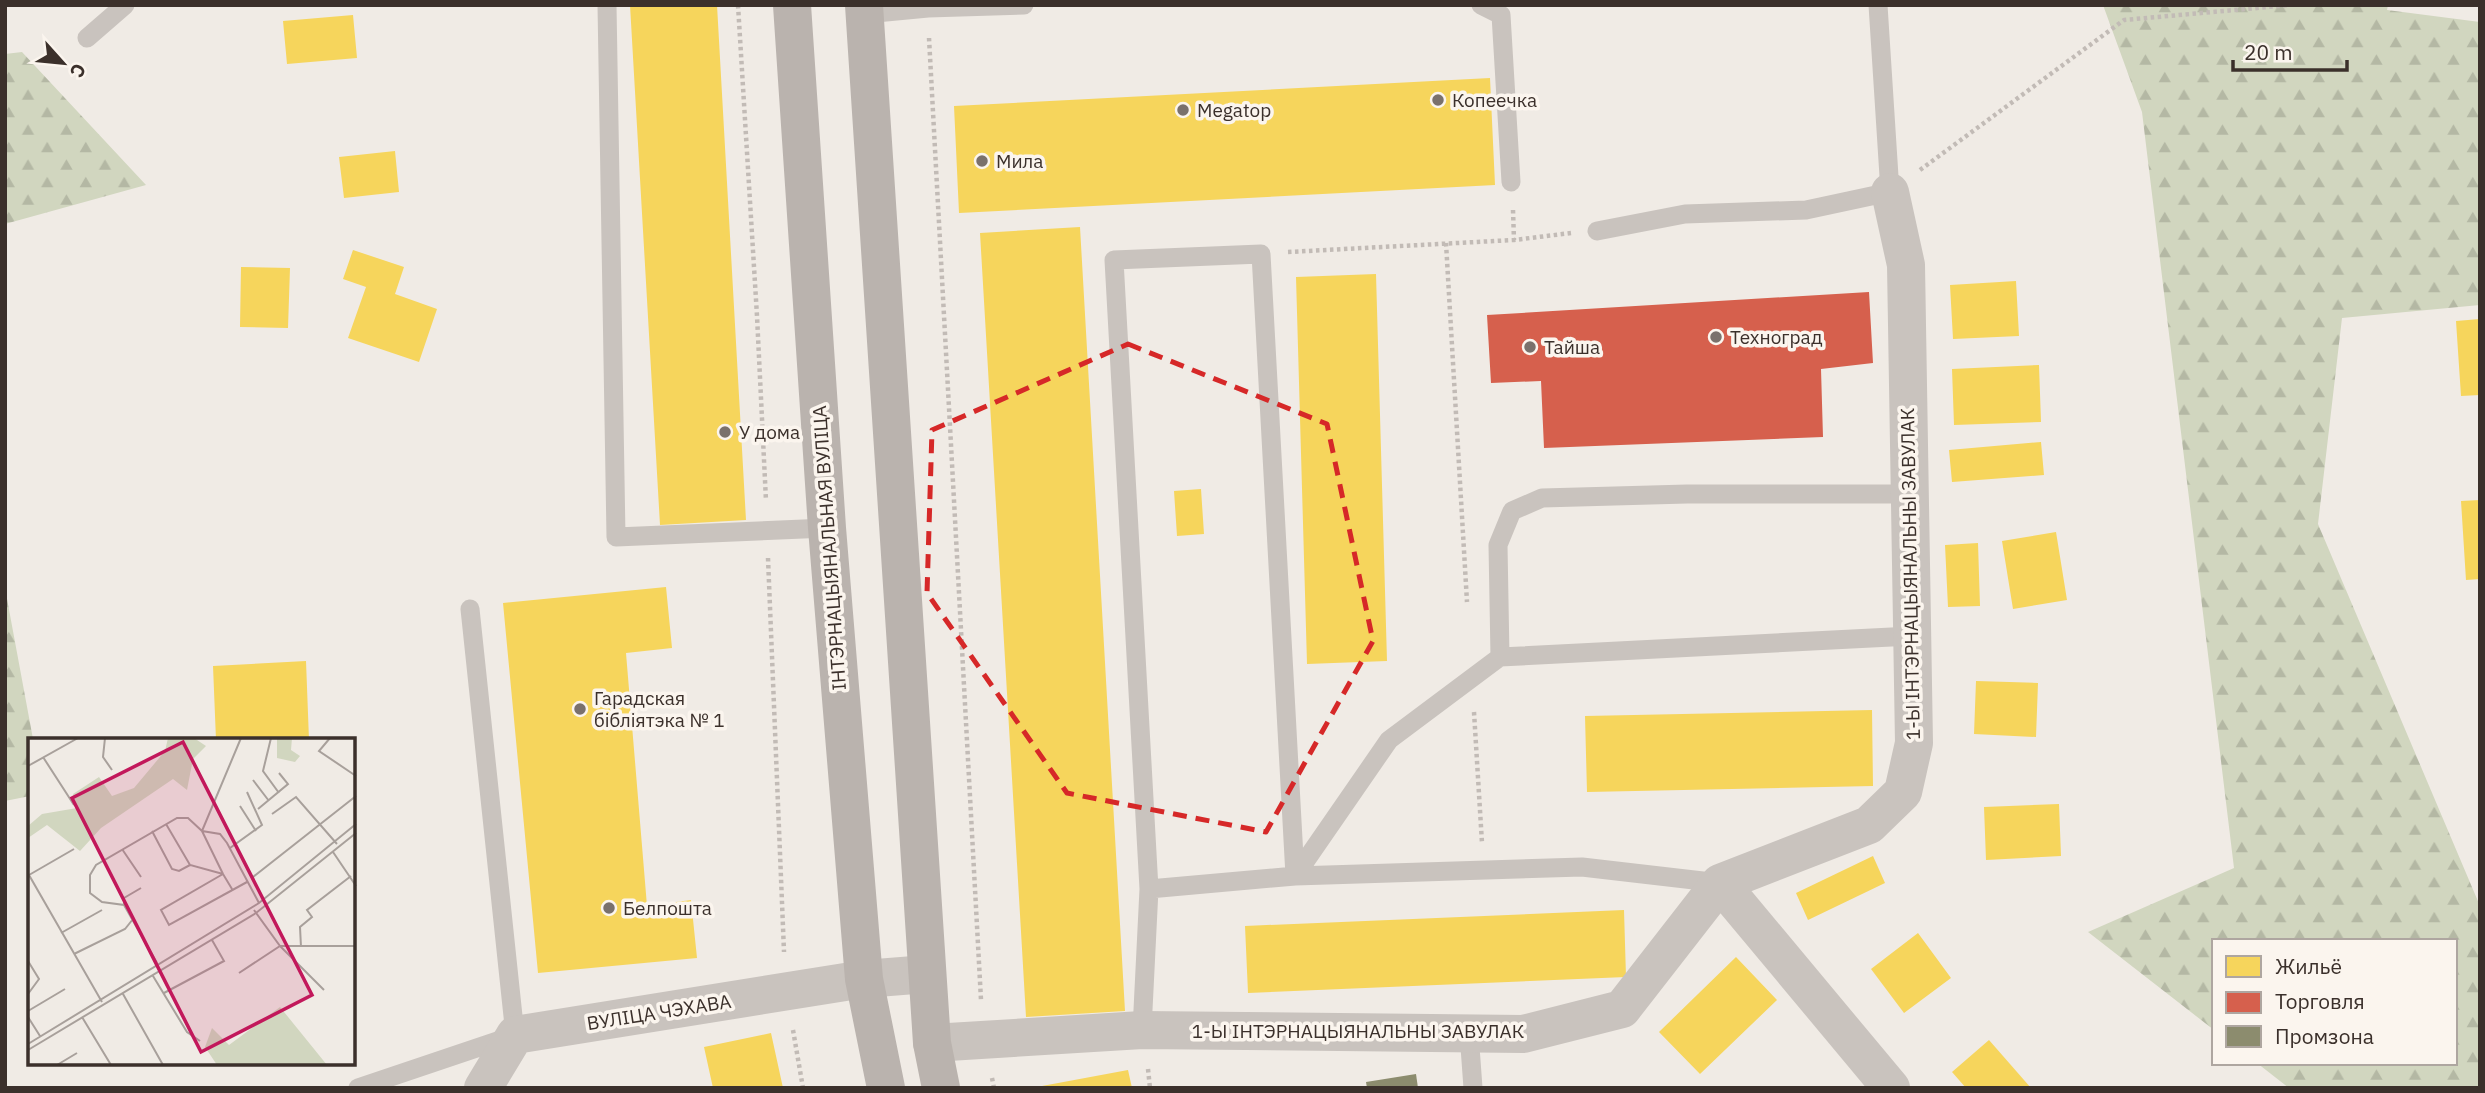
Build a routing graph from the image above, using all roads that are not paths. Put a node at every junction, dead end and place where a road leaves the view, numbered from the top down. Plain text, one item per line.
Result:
1 (125, 5) edge
2 (607, 5) edge
3 (792, 5) edge
4 (1024, 5) edge
5 (1481, 5) edge
6 (1878, 5) edge
7 (865, 10) edge
8 (87, 38) dead end
9 (1511, 182) road end
10 (1890, 192) junction
11 (1597, 231) dead end
12 (1910, 494) junction
13 (827, 528) junction
14 (470, 609) dead end
15 (1911, 636) junction
16 (1500, 657) junction
17 (1295, 876) junction
18 (1720, 883) junction
19 (1149, 888) junction
20 (927, 974) junction
21 (864, 979) junction
22 (1142, 1030) junction
23 (1469, 1033) junction
24 (515, 1035) junction
25 (932, 1043) junction
26 (358, 1088) edge
27 (483, 1088) edge
28 (886, 1088) edge
29 (942, 1088) edge
30 (1473, 1088) edge
31 (1891, 1088) edge

1 - 8 lane
2 - 13 lane
3 - 13 main road, ІНТЭРНАЦЫЯНАЛЬНАЯ ВУЛІЦА
4 - 7 lane
5 - 9 lane
6 - 10 lane
7 - 20 main road
10 - 11 lane
10 - 12 street, 1-Ы ІНТЭРНАЦЫЯНАЛЬНЫ ЗАВУЛАК
12 - 15 street, 1-Ы ІНТЭРНАЦЫЯНАЛЬНЫ ЗАВУЛАК
12 - 16 lane
13 - 21 main road, ІНТЭРНАЦЫЯНАЛЬНАЯ ВУЛІЦА
14 - 24 lane
15 - 16 lane
15 - 18 street, 1-Ы ІНТЭРНАЦЫЯНАЛЬНЫ ЗАВУЛАК
16 - 17 lane
17 - 18 lane
17 - 19 lane
17 - 19 lane
18 - 23 street, 1-Ы ІНТЭРНАЦЫЯНАЛЬНЫ ЗАВУЛАК
18 - 31 street
19 - 22 lane
20 - 21 street, ВУЛІЦА ЧЭХАВА
20 - 25 main road
21 - 24 street, ВУЛІЦА ЧЭХАВА
21 - 28 main road, ІНТЭРНАЦЫЯНАЛЬНАЯ ВУЛІЦА
22 - 23 street, 1-Ы ІНТЭРНАЦЫЯНАЛЬНЫ ЗАВУЛАК
22 - 25 street, 1-Ы ІНТЭРНАЦЫЯНАЛЬНЫ ЗАВУЛАК
23 - 30 lane
24 - 26 lane
24 - 27 street
25 - 29 main road

